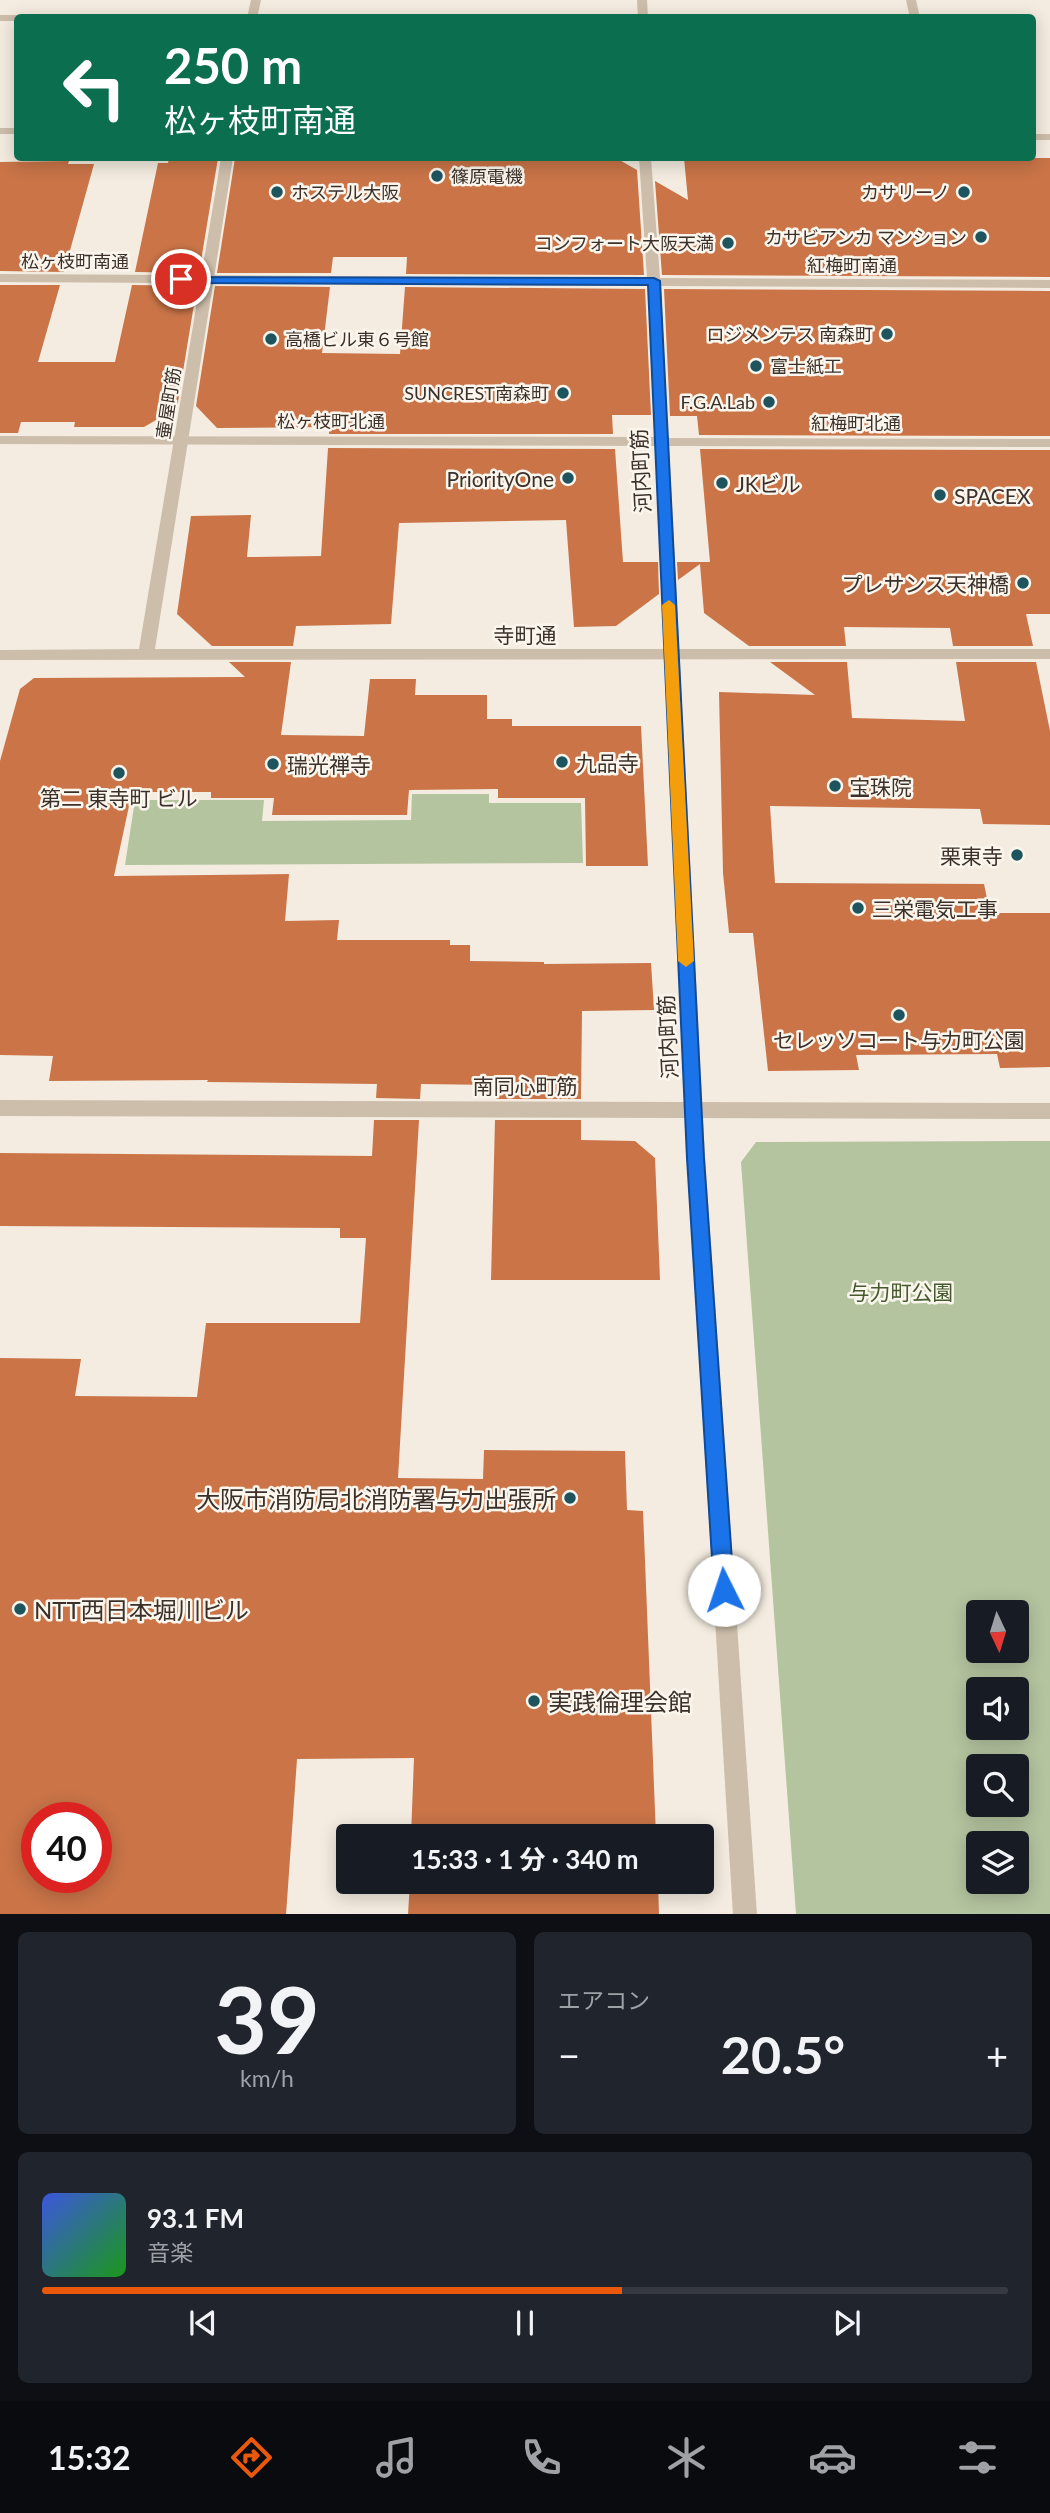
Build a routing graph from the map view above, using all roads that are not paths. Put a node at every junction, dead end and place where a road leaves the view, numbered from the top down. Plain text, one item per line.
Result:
1 (227, 161) edge
2 (645, 161) edge
3 (0, 278) edge
4 (207, 279) junction
5 (654, 281) junction
6 (1050, 284) edge
7 (0, 440) edge
8 (181, 440) junction
9 (661, 442) junction
10 (1050, 443) edge
11 (1050, 654) edge
12 (0, 655) edge
13 (146, 655) junction
14 (671, 655) junction
15 (0, 1108) edge
16 (693, 1108) junction
17 (1050, 1111) edge
18 (745, 1914) edge

1 - 4 street, 壷屋町筋
2 - 5 street, 河内町筋
3 - 4 street, 松ヶ枝町南通
4 - 5 street, 松ヶ枝町南通
4 - 8 street, 壷屋町筋
5 - 6 street, 紅梅町南通
5 - 9 street, 河内町筋
7 - 8 street, 松ヶ枝町北通
8 - 9 street, 松ヶ枝町北通
8 - 13 street, 壷屋町筋
9 - 10 street, 紅梅町北通
9 - 14 street, 河内町筋
11 - 14 street, 寺町通
12 - 13 street, 寺町通
13 - 14 street, 寺町通
14 - 16 street, 河内町筋
15 - 16 street, 南同心町筋
16 - 17 street, 南同心町筋
16 - 18 street, 河内町筋

